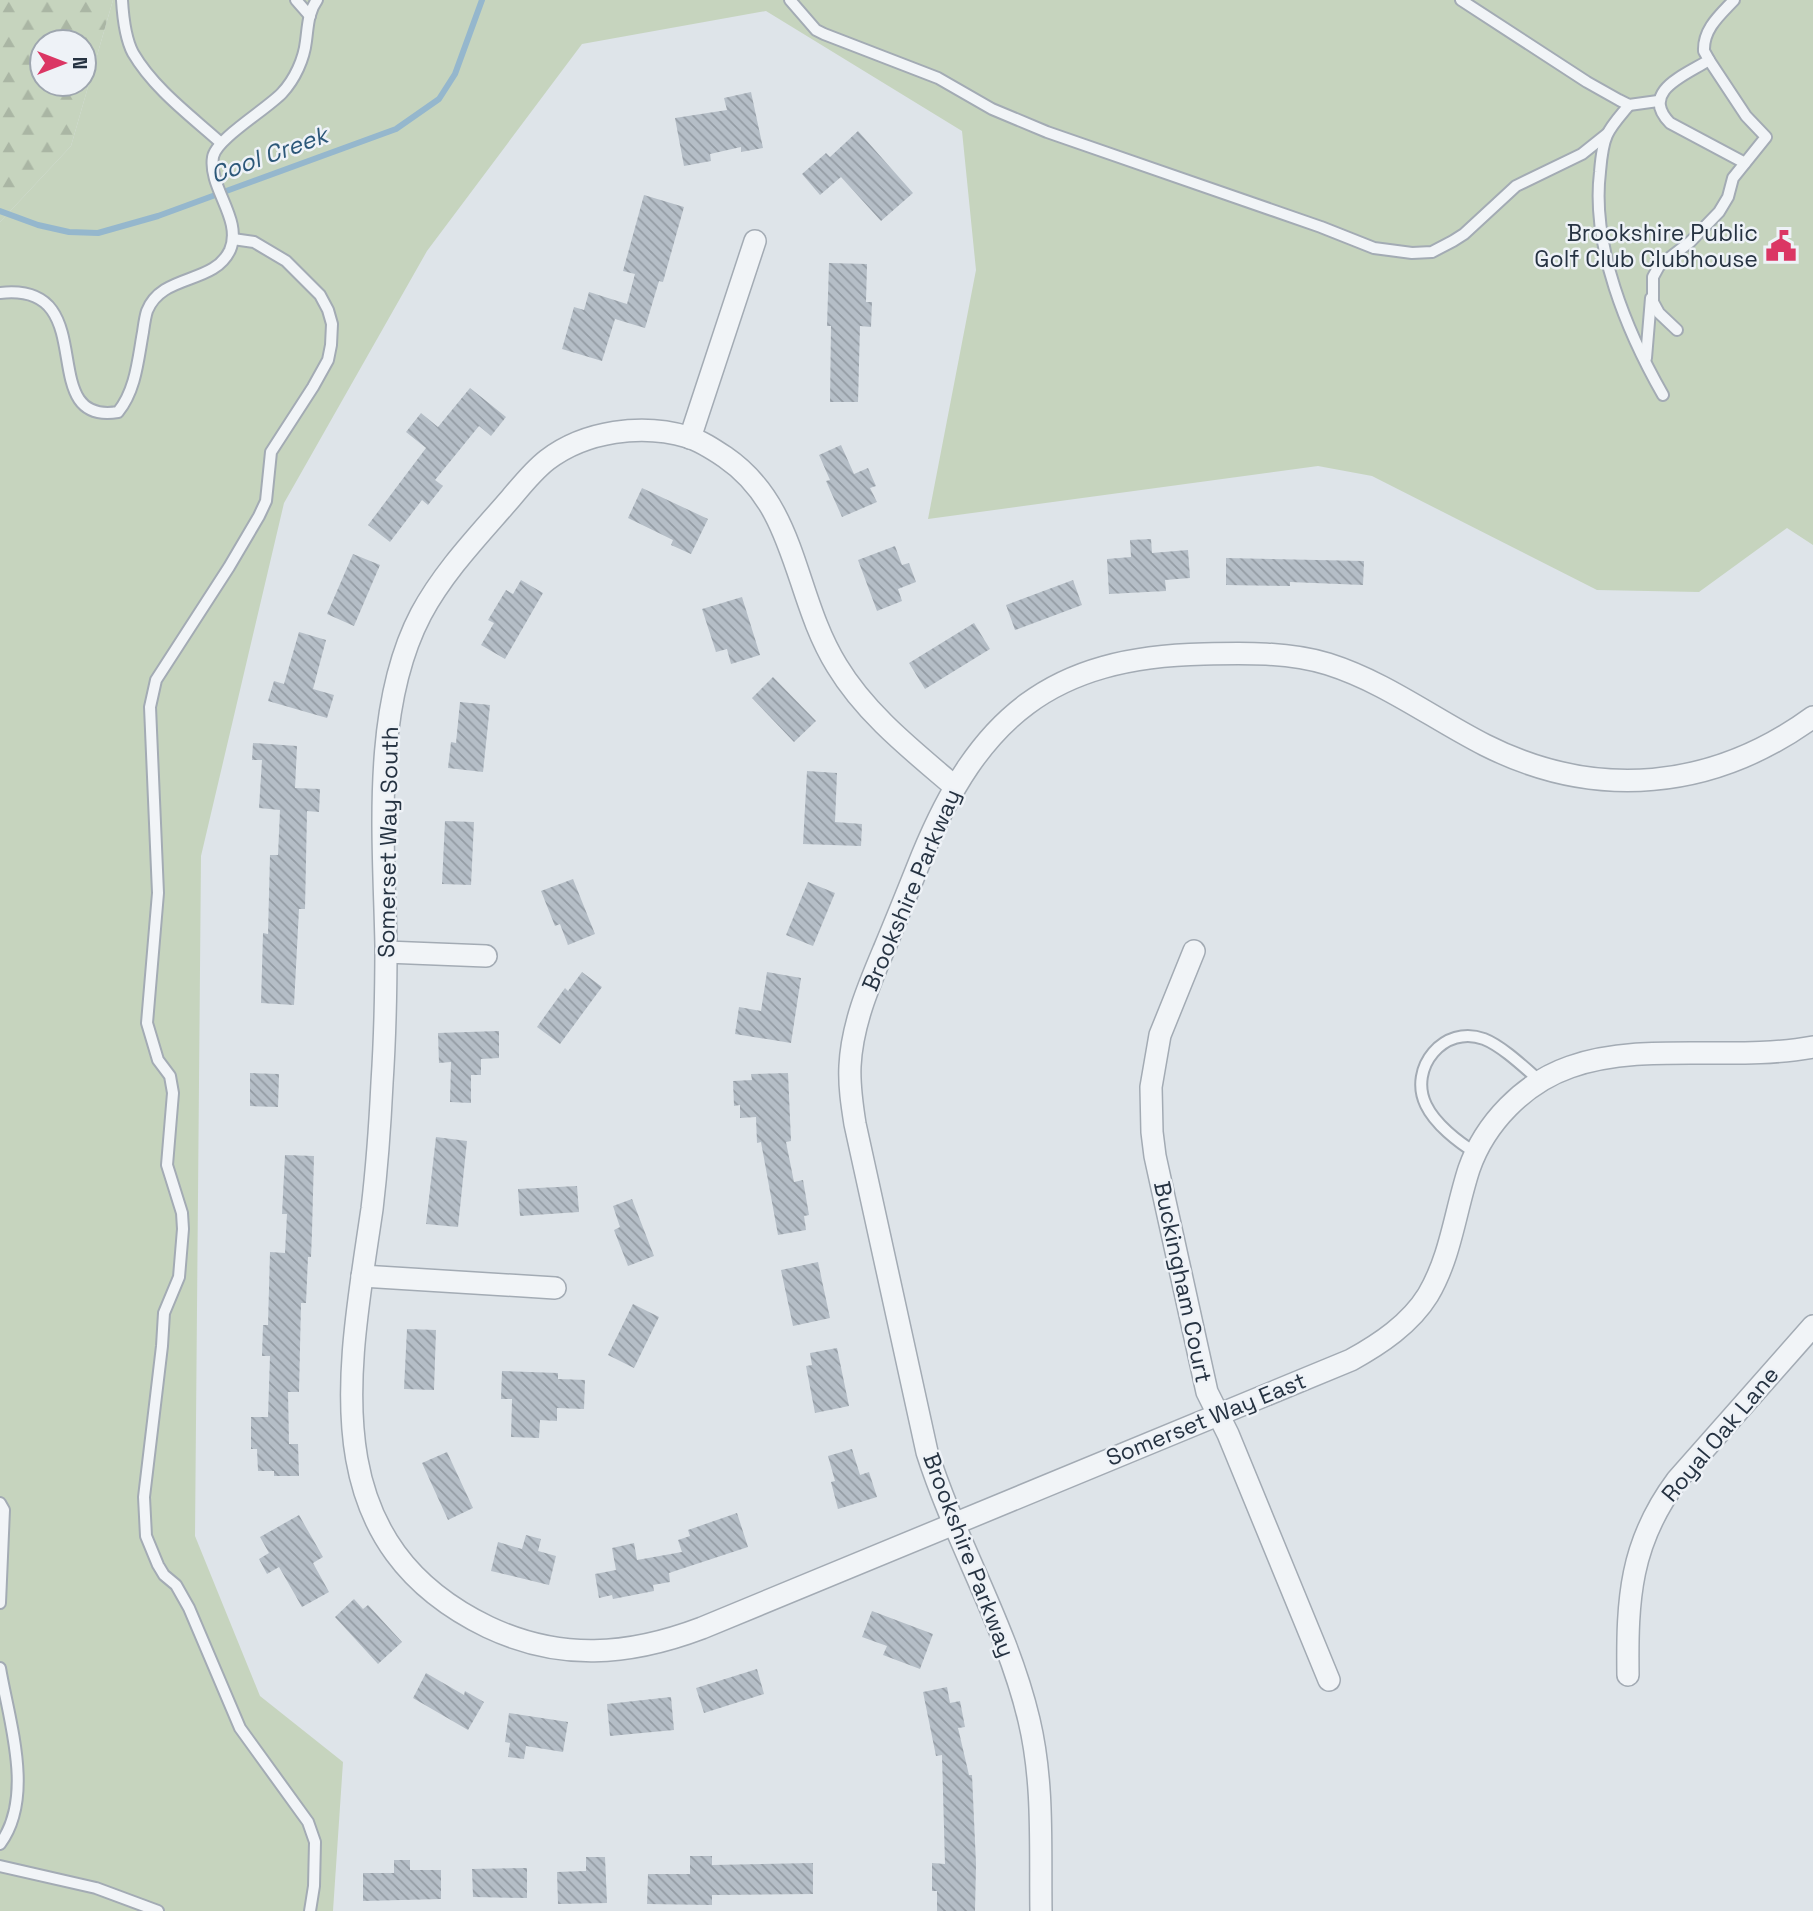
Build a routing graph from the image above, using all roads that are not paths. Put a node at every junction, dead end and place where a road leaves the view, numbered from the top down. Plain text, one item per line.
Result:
1 (122, 0) edge
2 (296, 0) edge
3 (317, 0) edge
4 (790, 0) edge
5 (1461, 0) edge
6 (1734, 0) edge
7 (310, 16) junction
8 (1709, 60) junction
9 (1658, 101) junction
10 (1629, 105) junction
11 (1607, 134) junction
12 (221, 143) junction
13 (1745, 163) junction
14 (233, 239) junction
15 (755, 241) dead end
16 (0, 293) edge
17 (1652, 294) junction
18 (1677, 330) dead end
19 (1646, 365) junction
20 (1663, 395) dead end
21 (690, 438) junction
22 (1813, 717) edge
23 (954, 786) junction
24 (1194, 951) dead end
25 (386, 952) junction
26 (486, 956) dead end
27 (1813, 1047) edge
28 (1540, 1081) junction
29 (1476, 1153) junction
30 (362, 1276) junction
31 (555, 1288) dead end
32 (1813, 1326) edge
33 (1217, 1415) junction
34 (0, 1503) edge
35 (953, 1523) junction
36 (0, 1603) edge
37 (472, 1619) joint
38 (0, 1668) edge
39 (1628, 1675) dead end
40 (1329, 1680) dead end
41 (0, 1844) edge
42 (0, 1866) edge
43 (159, 1911) edge
44 (310, 1911) edge
45 (1041, 1911) edge

1 - 12 lane
2 - 7 lane
3 - 7 lane
4 - 11 lane
5 - 10 lane
6 - 8 lane
7 - 12 lane
8 - 9 lane
8 - 13 lane
9 - 10 lane
9 - 13 lane
10 - 11 lane
11 - 19 lane
12 - 14 lane
13 - 17 lane
14 - 16 lane
14 - 44 lane
15 - 21 street
17 - 18 lane
17 - 19 lane
19 - 20 lane
21 - 23 street, Somerset Way South
21 - 25 street, Somerset Way South
22 - 23 street, Brookshire Parkway
23 - 35 street, Brookshire Parkway
24 - 33 street, Buckingham Court
25 - 26 street
25 - 30 street, Somerset Way South
27 - 28 street, Somerset Way East
28 - 29 street, Somerset Way East
28 - 29 lane
29 - 33 street, Somerset Way East
30 - 31 street
30 - 37 street, Somerset Way South
32 - 39 street, Royal Oak Lane
33 - 35 street, Somerset Way East
33 - 40 street, Buckingham Court
34 - 36 lane
35 - 37 street, Somerset Way East
35 - 45 street, Brookshire Parkway
38 - 41 lane
42 - 43 lane

